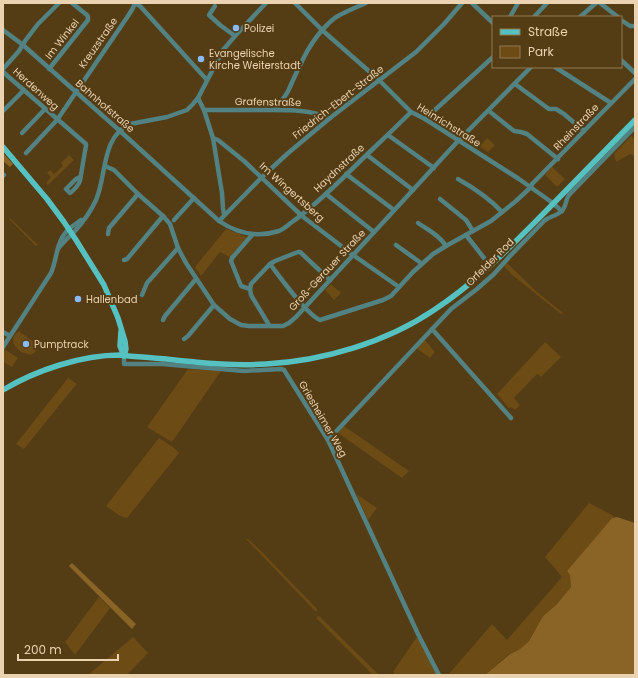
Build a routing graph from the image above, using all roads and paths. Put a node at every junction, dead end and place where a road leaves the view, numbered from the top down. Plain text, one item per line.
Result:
1 (60, 3) edge
2 (72, 3) edge
3 (135, 3) edge
4 (266, 3) edge
5 (295, 3) edge
6 (366, 3) edge
7 (462, 3) edge
8 (472, 3) edge
9 (518, 3) edge
10 (547, 3) edge
11 (596, 3) edge
12 (600, 3) edge
13 (215, 6) dead end
14 (511, 16) edge
15 (535, 16) edge
16 (581, 16) edge
17 (617, 16) edge
18 (622, 21) edge
19 (492, 22) edge
20 (635, 26) edge
21 (3, 30) edge
22 (322, 30) junction
23 (235, 36) junction
24 (22, 45) junction
25 (492, 58) edge
26 (622, 61) edge
27 (530, 68) edge
28 (557, 68) edge
29 (49, 69) junction
30 (3, 71) edge
31 (635, 73) edge
32 (635, 79) edge
33 (207, 80) junction
34 (379, 80) junction
35 (515, 84) junction
36 (24, 90) junction
37 (75, 92) junction
38 (198, 98) junction
39 (611, 103) junction
40 (45, 109) junction
41 (204, 110) junction
42 (276, 110) junction
43 (3, 111) edge
44 (489, 111) junction
45 (411, 112) junction
46 (330, 118) junction
47 (425, 119) junction
48 (57, 120) junction
49 (635, 120) edge
50 (635, 127) edge
51 (120, 131) junction
52 (584, 131) junction
53 (22, 133) dead end
54 (388, 135) junction
55 (213, 138) junction
56 (458, 141) junction
57 (3, 147) edge
58 (26, 153) dead end
59 (367, 155) junction
60 (558, 159) junction
61 (105, 166) junction
62 (434, 168) junction
63 (346, 174) junction
64 (80, 177) dead end
65 (261, 178) junction
66 (458, 179) dead end
67 (531, 187) junction
68 (414, 190) junction
69 (138, 194) junction
70 (326, 194) junction
71 (194, 198) junction
72 (440, 199) dead end
73 (551, 202) junction
74 (394, 210) junction
75 (562, 211) junction
76 (502, 212) junction
77 (224, 214) junction
78 (163, 216) junction
79 (302, 216) junction
80 (174, 220) dead end
81 (219, 221) junction
82 (418, 223) dead end
83 (71, 231) junction
84 (473, 231) junction
85 (374, 232) junction
86 (108, 234) dead end
87 (252, 235) junction
88 (466, 235) junction
89 (396, 245) dead end
90 (446, 246) junction
91 (178, 248) junction
92 (354, 255) junction
93 (484, 258) dead end
94 (124, 260) dead end
95 (270, 264) junction
96 (421, 264) junction
97 (196, 279) junction
98 (330, 280) junction
99 (399, 287) junction
100 (250, 288) junction
101 (142, 295) dead end
102 (214, 305) junction
103 (304, 307) junction
104 (163, 320) dead end
105 (269, 325) junction
106 (121, 329) junction
107 (432, 329) junction
108 (3, 332) edge
109 (10, 336) junction
110 (184, 339) dead end
111 (126, 345) junction
112 (120, 346) junction
113 (3, 347) edge
114 (110, 356) junction
115 (124, 356) junction
116 (138, 357) junction
117 (3, 390) edge
118 (510, 418) dead end
119 (328, 440) junction
120 (439, 675) edge

1 - 24 street, Herdenweg
2 - 29 street, Im Winkel
3 - 33 street
3 - 37 street, Kreuzstraße
4 - 23 street
5 - 22 street, Heinrichstraße
6 - 22 street
7 - 34 street, Friedrich-Ebert-Straße
8 - 19 street
9 - 14 street
10 - 15 street
11 - 16 street
12 - 17 street
13 - 23 street
18 - 20 street
21 - 24 street, Bahnhofstraße
22 - 34 street, Heinrichstraße
22 - 42 street
23 - 33 street
24 - 29 street, Bahnhofstraße
24 - 30 street, Herdenweg
25 - 47 street
26 - 31 street
27 - 35 street, Groß-Gerauer Straße
28 - 39 street
29 - 37 street, Bahnhofstraße
30 - 36 street, Herdenweg
32 - 39 street, Rheinstraße
33 - 38 street
34 - 45 street, Heinrichstraße
34 - 46 street, Friedrich-Ebert-Straße
35 - 44 street, Groß-Gerauer Straße
35 - 52 street
36 - 40 street, Herdenweg
36 - 43 street
37 - 48 street, Kreuzstraße
37 - 51 street, Bahnhofstraße
38 - 41 street
38 - 51 street
39 - 52 street, Rheinstraße
40 - 48 street, Herdenweg
40 - 53 street
41 - 42 street, Grafenstraße
41 - 55 street
42 - 46 street, Grafenstraße
44 - 56 street, Groß-Gerauer Straße
44 - 60 street
45 - 47 street, Heinrichstraße
45 - 54 street, Haydnstraße
46 - 65 street, Friedrich-Ebert-Straße
47 - 56 street, Heinrichstraße
48 - 58 street, Kreuzstraße
48 - 64 street, Herdenweg
49 - 73 main road
50 - 75 street
51 - 61 street
51 - 71 street, Bahnhofstraße
52 - 60 street, Rheinstraße
54 - 59 street, Haydnstraße
54 - 62 street
55 - 65 street, Im Wingertsberg
55 - 77 street
56 - 62 street, Groß-Gerauer Straße
56 - 67 street, Heinrichstraße
57 - 83 main road
59 - 63 street, Haydnstraße
59 - 68 street
60 - 67 street, Rheinstraße
61 - 69 street, Groß-Gerauer Straße
61 - 83 street
62 - 68 street, Groß-Gerauer Straße
63 - 70 street, Haydnstraße
63 - 74 street
65 - 77 street, Friedrich-Ebert-Straße
65 - 79 street, Im Wingertsberg
66 - 76 street
67 - 73 street, Heinrichstraße
67 - 76 street, Rheinstraße
68 - 74 street, Groß-Gerauer Straße
69 - 78 street, Groß-Gerauer Straße
69 - 86 street
70 - 79 street, Haydnstraße
70 - 85 street
71 - 80 street
71 - 81 street, Bahnhofstraße
72 - 84 street
73 - 75 street
73 - 116 main road
74 - 85 street, Groß-Gerauer Straße
75 - 107 street, Orfelder Rod
76 - 84 street, Rheinstraße
77 - 81 street, Friedrich-Ebert-Straße
78 - 91 street, Groß-Gerauer Straße
78 - 94 street
79 - 87 street, Haydnstraße
79 - 92 street, Im Wingertsberg
81 - 87 street, Haydnstraße
82 - 90 street
83 - 106 main road
83 - 109 street
84 - 88 street, Rheinstraße
85 - 92 street, Groß-Gerauer Straße
87 - 100 street
88 - 90 street, Rheinstraße
88 - 93 street
89 - 96 street
90 - 96 street, Rheinstraße
91 - 97 street, Groß-Gerauer Straße
91 - 101 street
92 - 98 street, Groß-Gerauer Straße
92 - 99 street, Im Wingertsberg
95 - 98 street
95 - 100 street
95 - 103 street
96 - 99 street, Rheinstraße
97 - 102 street, Groß-Gerauer Straße
97 - 104 street
98 - 103 street, Groß-Gerauer Straße
99 - 103 street, Rheinstraße
100 - 105 street
102 - 105 street, Groß-Gerauer Straße
102 - 110 street
103 - 105 street, Groß-Gerauer Straße
106 - 111 main road
106 - 112 main road
107 - 118 street
107 - 119 street, Orfelder Rod
108 - 109 street
109 - 113 street
111 - 115 main road
111 - 116 main road
112 - 114 main road
112 - 115 main road
114 - 115 main road
114 - 117 main road
115 - 116 main road
115 - 119 street, Griesheimer Weg
119 - 120 street, Griesheimer Weg

